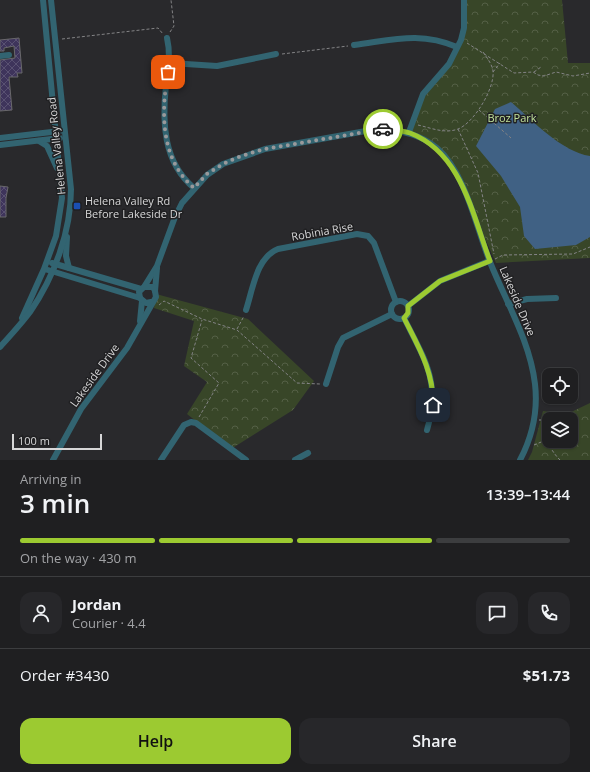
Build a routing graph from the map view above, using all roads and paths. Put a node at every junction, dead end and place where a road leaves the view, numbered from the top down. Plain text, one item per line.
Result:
1 (43, 0) edge
2 (51, 0) edge
3 (171, 0) edge
4 (464, 0) edge
5 (167, 38) junction
6 (56, 40) junction
7 (461, 40) junction
8 (354, 45) joint
9 (458, 46) junction
10 (482, 51) junction
11 (276, 54) joint
12 (9, 55) dead end
13 (0, 56) edge
14 (170, 63) junction
15 (500, 63) junction
16 (541, 67) dead end
17 (493, 72) junction
18 (533, 72) junction
19 (590, 72) edge
20 (478, 110) junction
21 (412, 123) junction
22 (458, 129) junction
23 (56, 131) junction
24 (409, 132) junction
25 (65, 134) junction
26 (0, 138) edge
27 (56, 138) junction
28 (511, 138) dead end
29 (39, 141) junction
30 (0, 145) edge
31 (60, 175) junction
32 (194, 188) junction
33 (68, 226) junction
34 (590, 247) edge
35 (492, 260) junction
36 (47, 261) junction
37 (55, 264) junction
38 (157, 266) junction
39 (44, 268) junction
40 (69, 268) junction
41 (52, 271) junction
42 (143, 288) junction
43 (155, 291) junction
44 (556, 298) dead end
45 (141, 300) junction
46 (151, 302) junction
47 (396, 302) junction
48 (508, 304) junction
49 (158, 306) dead end
50 (408, 306) junction
51 (246, 310) joint
52 (392, 314) junction
53 (404, 318) junction
54 (202, 319) junction
55 (140, 323) junction
56 (18, 325) junction
57 (237, 330) junction
58 (0, 347) edge
59 (326, 384) joint
60 (534, 419) junction
61 (542, 420) edge
62 (196, 423) junction
63 (426, 430) dead end
64 (542, 442) edge
65 (526, 448) junction
66 (550, 448) edge
67 (308, 453) dead end
68 (53, 460) edge
69 (161, 460) edge
70 (246, 460) edge
71 (295, 460) edge
72 (520, 460) edge
73 (560, 460) edge

1 - 23 street, Helena Valley Road
2 - 6 street, Helena Valley Road
3 - 5 path
4 - 7 street
5 - 6 path
5 - 14 street
6 - 25 street, Helena Valley Road
7 - 9 street
7 - 10 path
8 - 9 street
8 - 11 path
9 - 21 street
10 - 15 path
10 - 17 path
11 - 14 street
12 - 13 street
14 - 32 street
15 - 17 path
15 - 18 path
16 - 18 path
17 - 20 path
18 - 19 path
20 - 22 path
20 - 28 path
21 - 22 path
21 - 24 street
22 - 35 path
23 - 25 street
23 - 26 street
23 - 27 street, Helena Valley Road
24 - 32 street, Lakeside Drive
24 - 35 street, Lakeside Drive
25 - 27 street
25 - 33 street, Helena Valley Road
27 - 29 street
27 - 31 street, Helena Valley Road
29 - 30 street
29 - 31 street
31 - 36 street, Helena Valley Road
32 - 38 street, Lakeside Drive
33 - 37 street, Helena Valley Road
33 - 40 street
34 - 35 path
35 - 48 street, Lakeside Drive
35 - 50 street
36 - 37 street
36 - 39 street, Helena Valley Road
37 - 40 street
37 - 41 street, Helena Valley Road
38 - 42 street, Lakeside Drive
38 - 43 street, Lakeside Drive
39 - 41 street
39 - 56 street, Helena Valley Road
40 - 42 street
41 - 45 street
41 - 56 street, Helena Valley Road
42 - 43 street
42 - 45 street, Lakeside Drive
43 - 46 street, Lakeside Drive
44 - 48 street
45 - 46 street
45 - 55 street, Lakeside Drive
46 - 55 street, Lakeside Drive
47 - 50 street
47 - 51 street, Robinia Rise
47 - 52 street
48 - 60 street, Lakeside Drive
49 - 54 path
50 - 53 street
51 - 57 path
52 - 53 street
52 - 59 street
53 - 63 street
54 - 57 path
54 - 62 path
55 - 68 street, Lakeside Drive
56 - 58 street, Helena Valley Road
57 - 59 path
60 - 61 path
60 - 65 street, Lakeside Drive
62 - 69 street
62 - 70 street
64 - 65 path
65 - 72 street, Lakeside Drive
66 - 73 path
67 - 71 street

